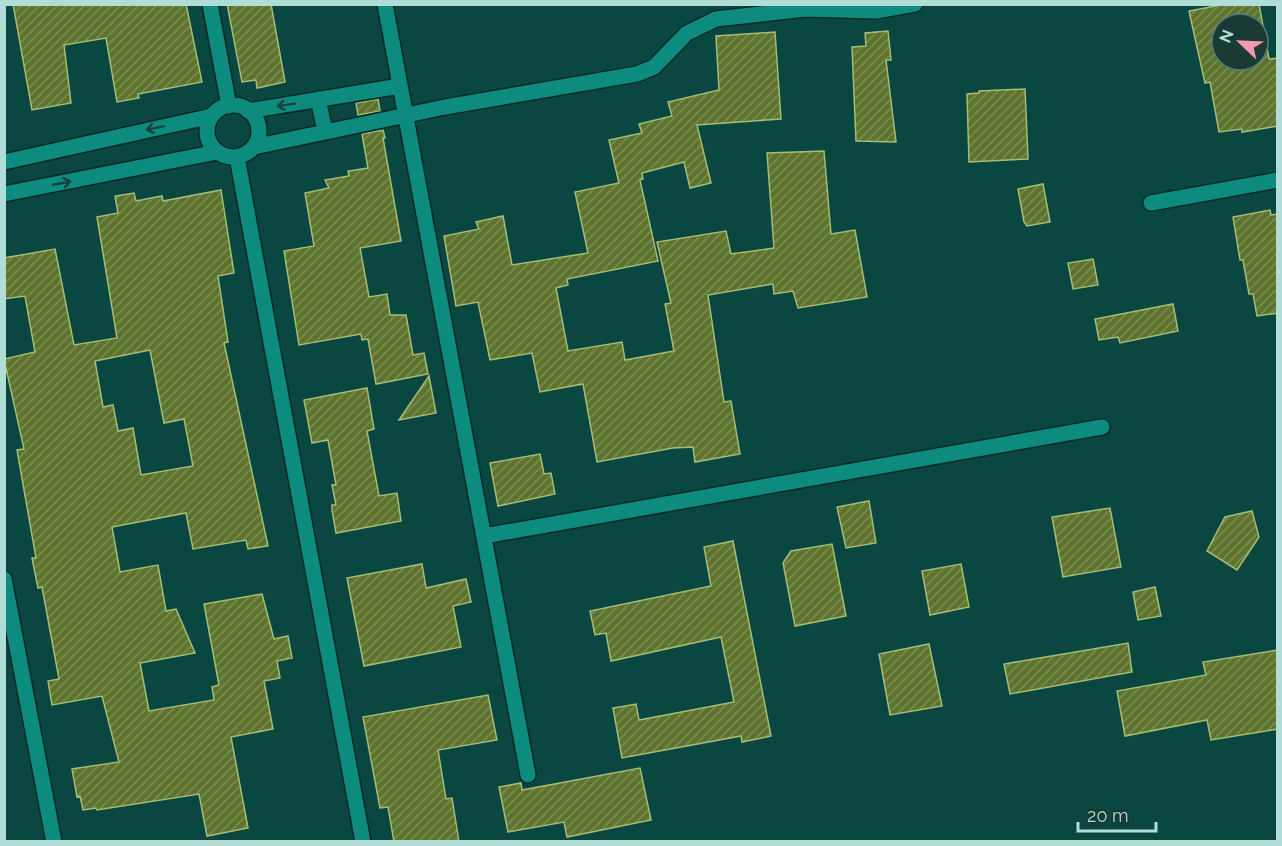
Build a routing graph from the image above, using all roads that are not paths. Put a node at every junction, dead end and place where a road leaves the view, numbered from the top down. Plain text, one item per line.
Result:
1 (210, 4) edge
2 (385, 4) edge
3 (915, 4) edge
4 (400, 86) junction
5 (318, 99) junction
6 (229, 106) junction
7 (248, 111) junction
8 (212, 116) junction
9 (405, 116) junction
10 (325, 131) junction
11 (254, 147) junction
12 (217, 152) junction
13 (237, 157) junction
14 (4, 162) edge
15 (1278, 180) edge
16 (4, 194) edge
17 (1151, 203) dead end
18 (1102, 427) dead end
19 (484, 536) junction
20 (4, 579) edge
21 (528, 776) dead end
22 (54, 842) edge
23 (363, 842) edge

1 - 6 street
2 - 4 street
3 - 9 street
4 - 5 street
4 - 9 street
5 -> 7 street
5 - 10 street
6 - 7 street
6 - 8 street
7 - 11 street
8 - 12 street
8 -> 14 street
9 - 10 street
9 - 19 street
10 - 11 street
11 - 13 street
12 - 13 street
16 -> 12 street
13 - 23 street
15 - 17 street
18 - 19 street
19 - 21 street
20 - 22 street

